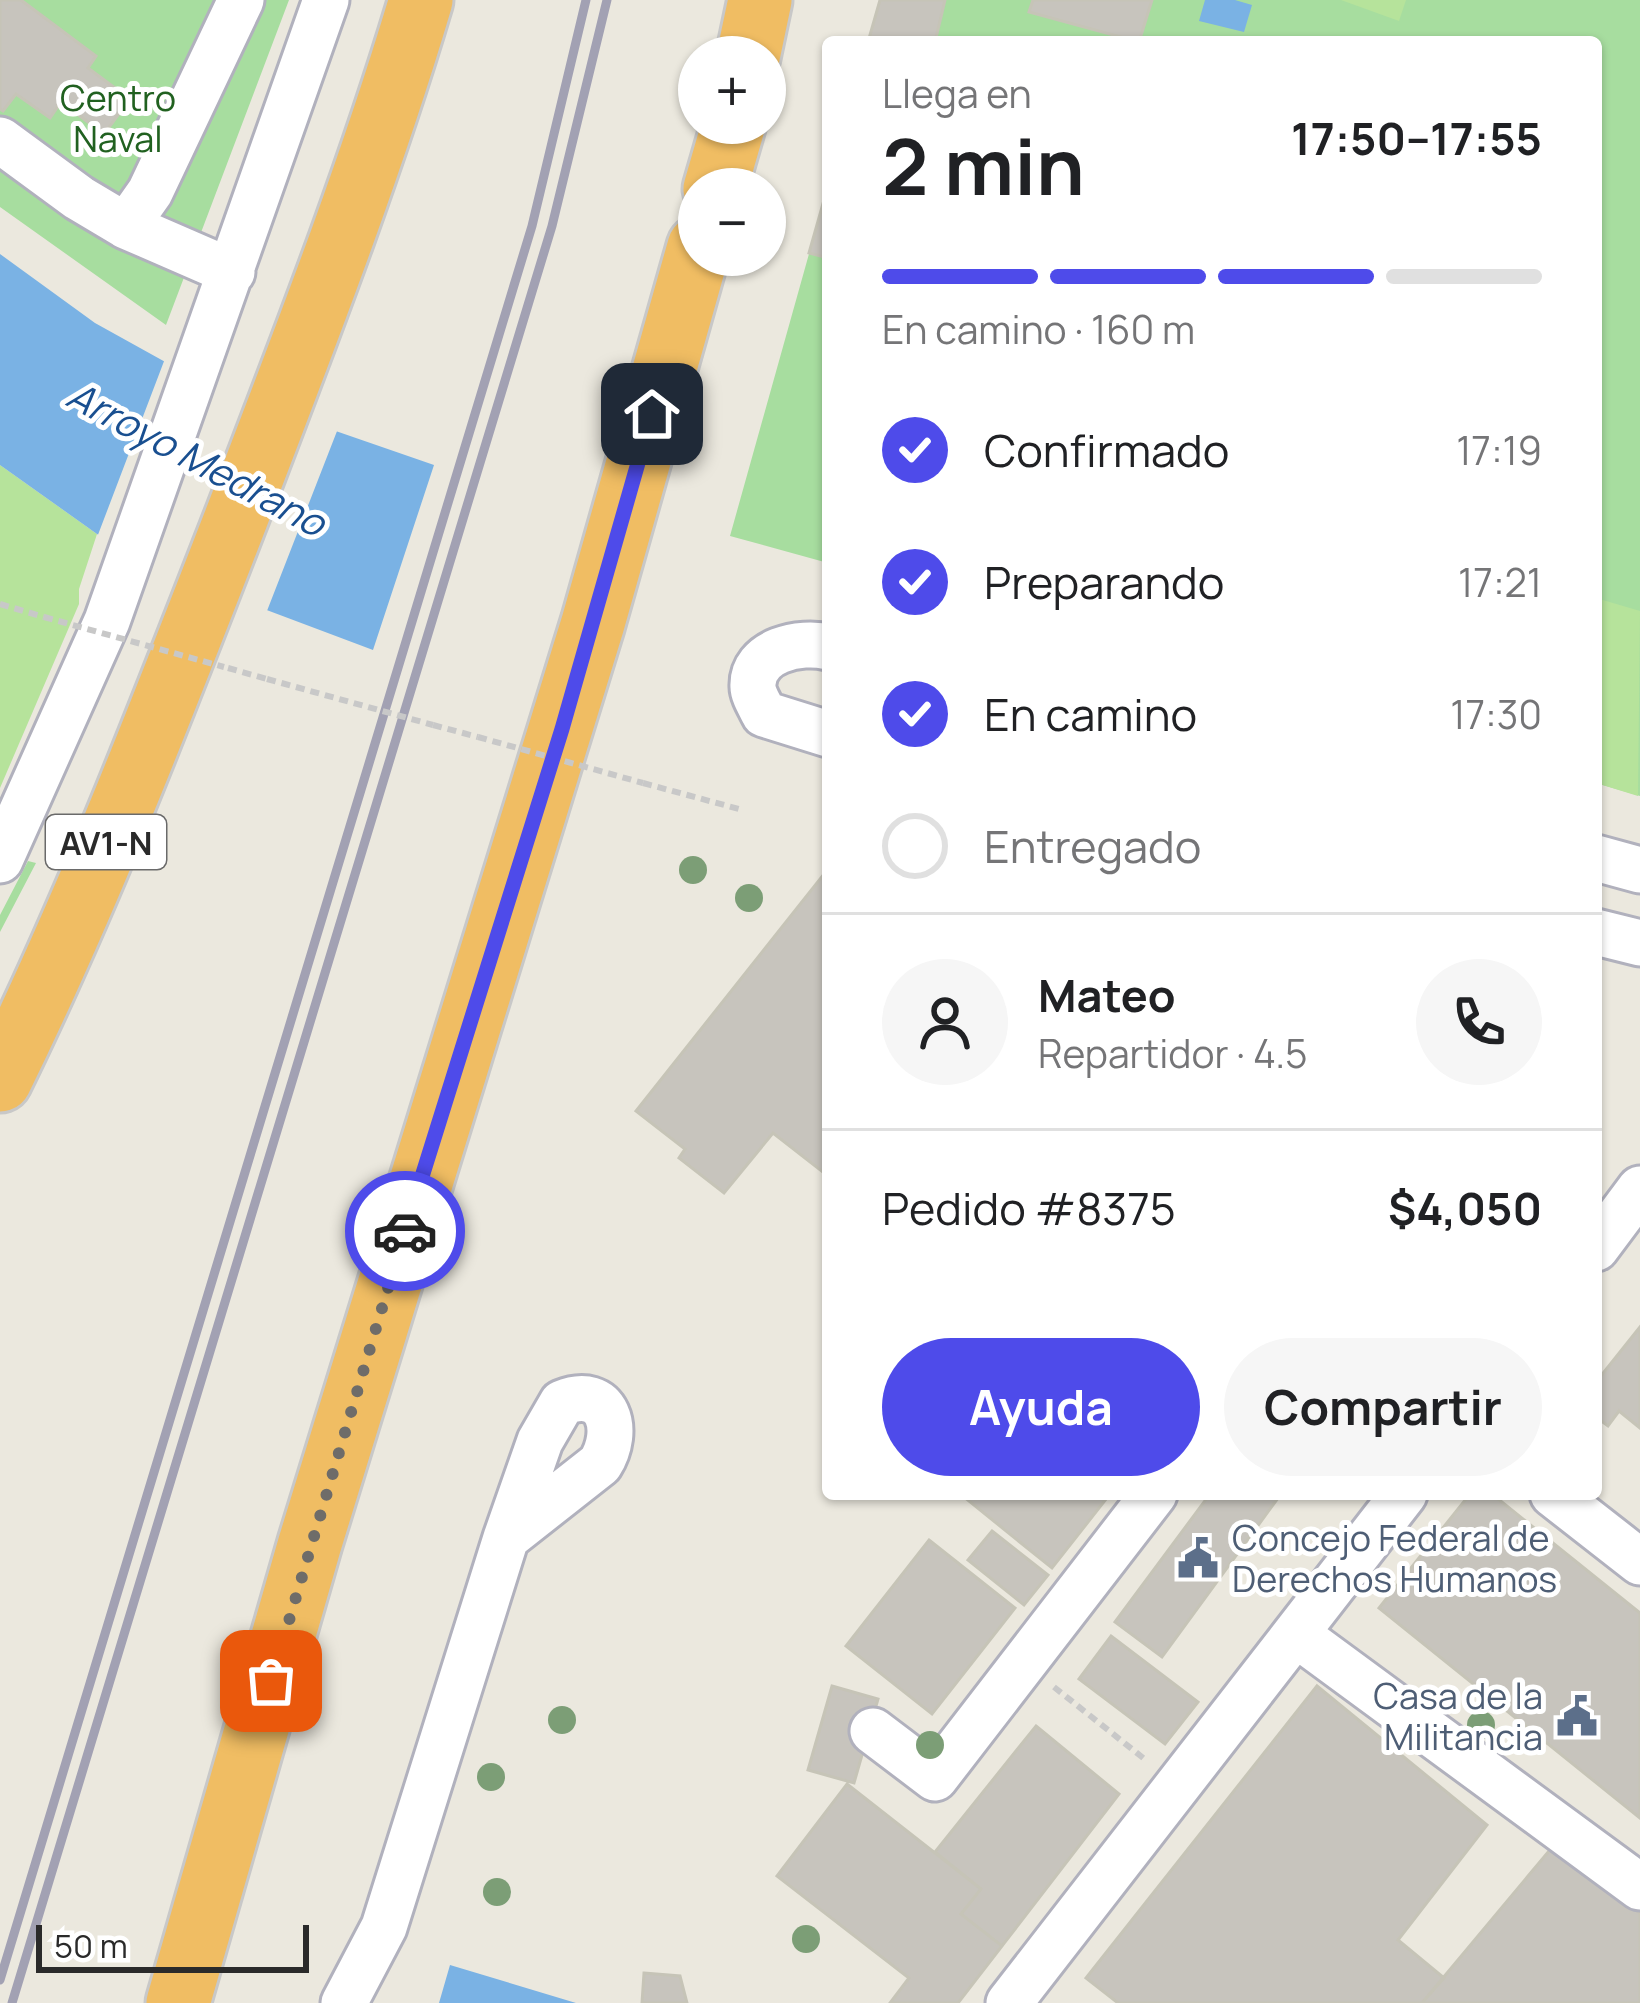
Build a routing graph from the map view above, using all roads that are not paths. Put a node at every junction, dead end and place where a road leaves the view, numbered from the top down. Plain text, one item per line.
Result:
1 (241, 0) edge
2 (326, 0) edge
3 (422, 0) edge
4 (760, 0) edge
5 (752, 36) edge
6 (0, 140) edge
7 (126, 226) junction
8 (232, 272) junction
9 (691, 276) edge
10 (822, 646) edge
11 (822, 732) edge
12 (0, 860) edge
13 (1602, 934) edge
14 (1640, 944) edge
15 (0, 1080) edge
16 (1640, 1189) edge
17 (1602, 1240) edge
18 (1149, 1500) edge
19 (1386, 1500) edge
20 (1561, 1500) edge
21 (506, 1538) dead end
22 (1640, 1562) edge
23 (1297, 1634) junction
24 (873, 1731) dead end
25 (1640, 1887) edge
26 (178, 2003) edge
27 (344, 2003) edge
28 (1009, 2003) edge

1 - 7 street
2 - 8 street
3 - 15 highway, AV1-N
4 - 5 highway
6 - 7 street
7 - 8 street
8 - 12 street
9 - 26 highway
10 - 11 street
13 - 14 street
16 - 17 street
18 - 24 street
19 - 23 street
20 - 22 street
21 - 27 street
23 - 25 street
23 - 28 street

